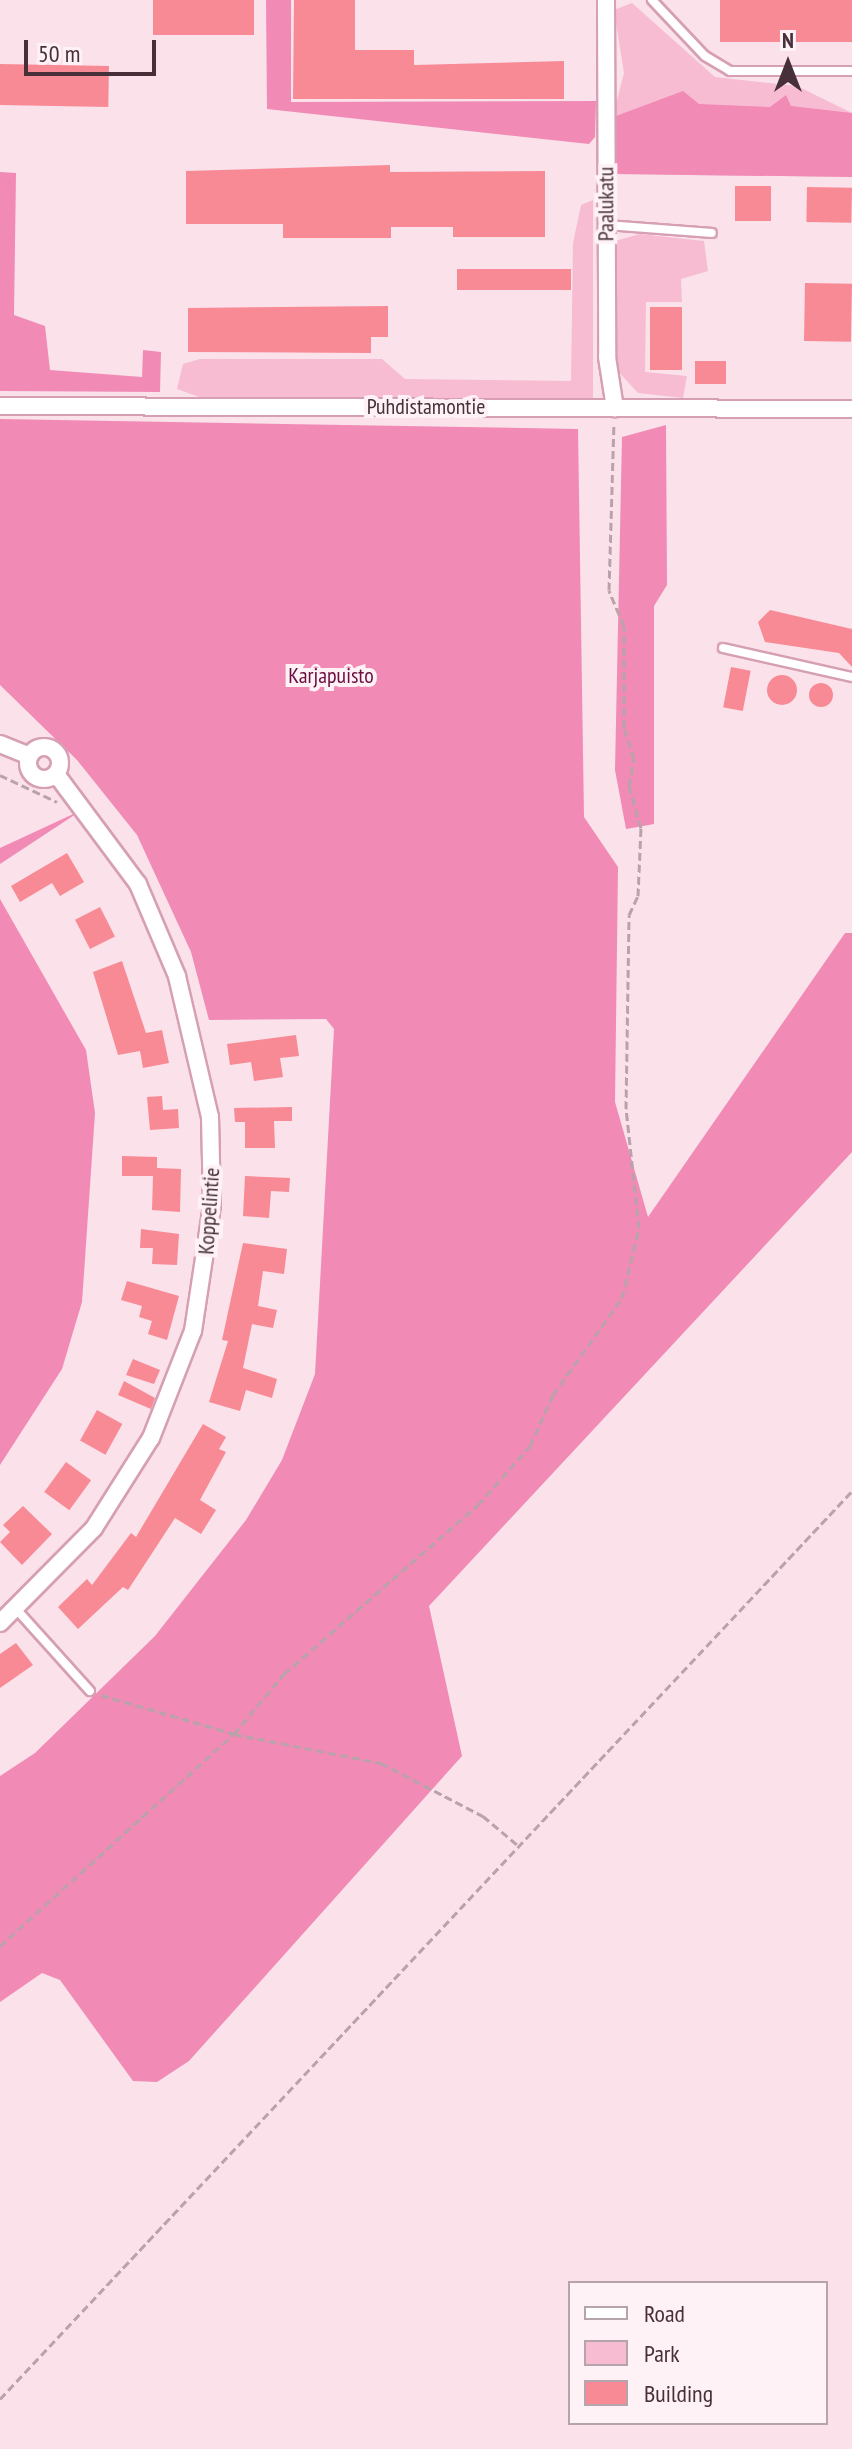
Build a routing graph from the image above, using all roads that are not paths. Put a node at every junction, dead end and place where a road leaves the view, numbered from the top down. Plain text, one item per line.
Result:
1 (606, 0) edge
2 (652, 0) edge
3 (852, 71) edge
4 (606, 225) junction
5 (712, 233) dead end
6 (0, 406) edge
7 (615, 408) junction
8 (852, 409) edge
9 (723, 648) dead end
10 (852, 677) edge
11 (0, 744) edge
12 (17, 1610) junction
13 (0, 1623) edge
14 (90, 1691) road end

1 - 4 street, Paalukatu
2 - 3 lane
4 - 5 lane
4 - 7 street, Paalukatu
6 - 7 street, Puhdistamontie
7 - 8 street, Puhdistamontie
9 - 10 lane
11 - 12 street, Koppelintie
12 - 13 street, Koppelintie
12 - 14 lane

